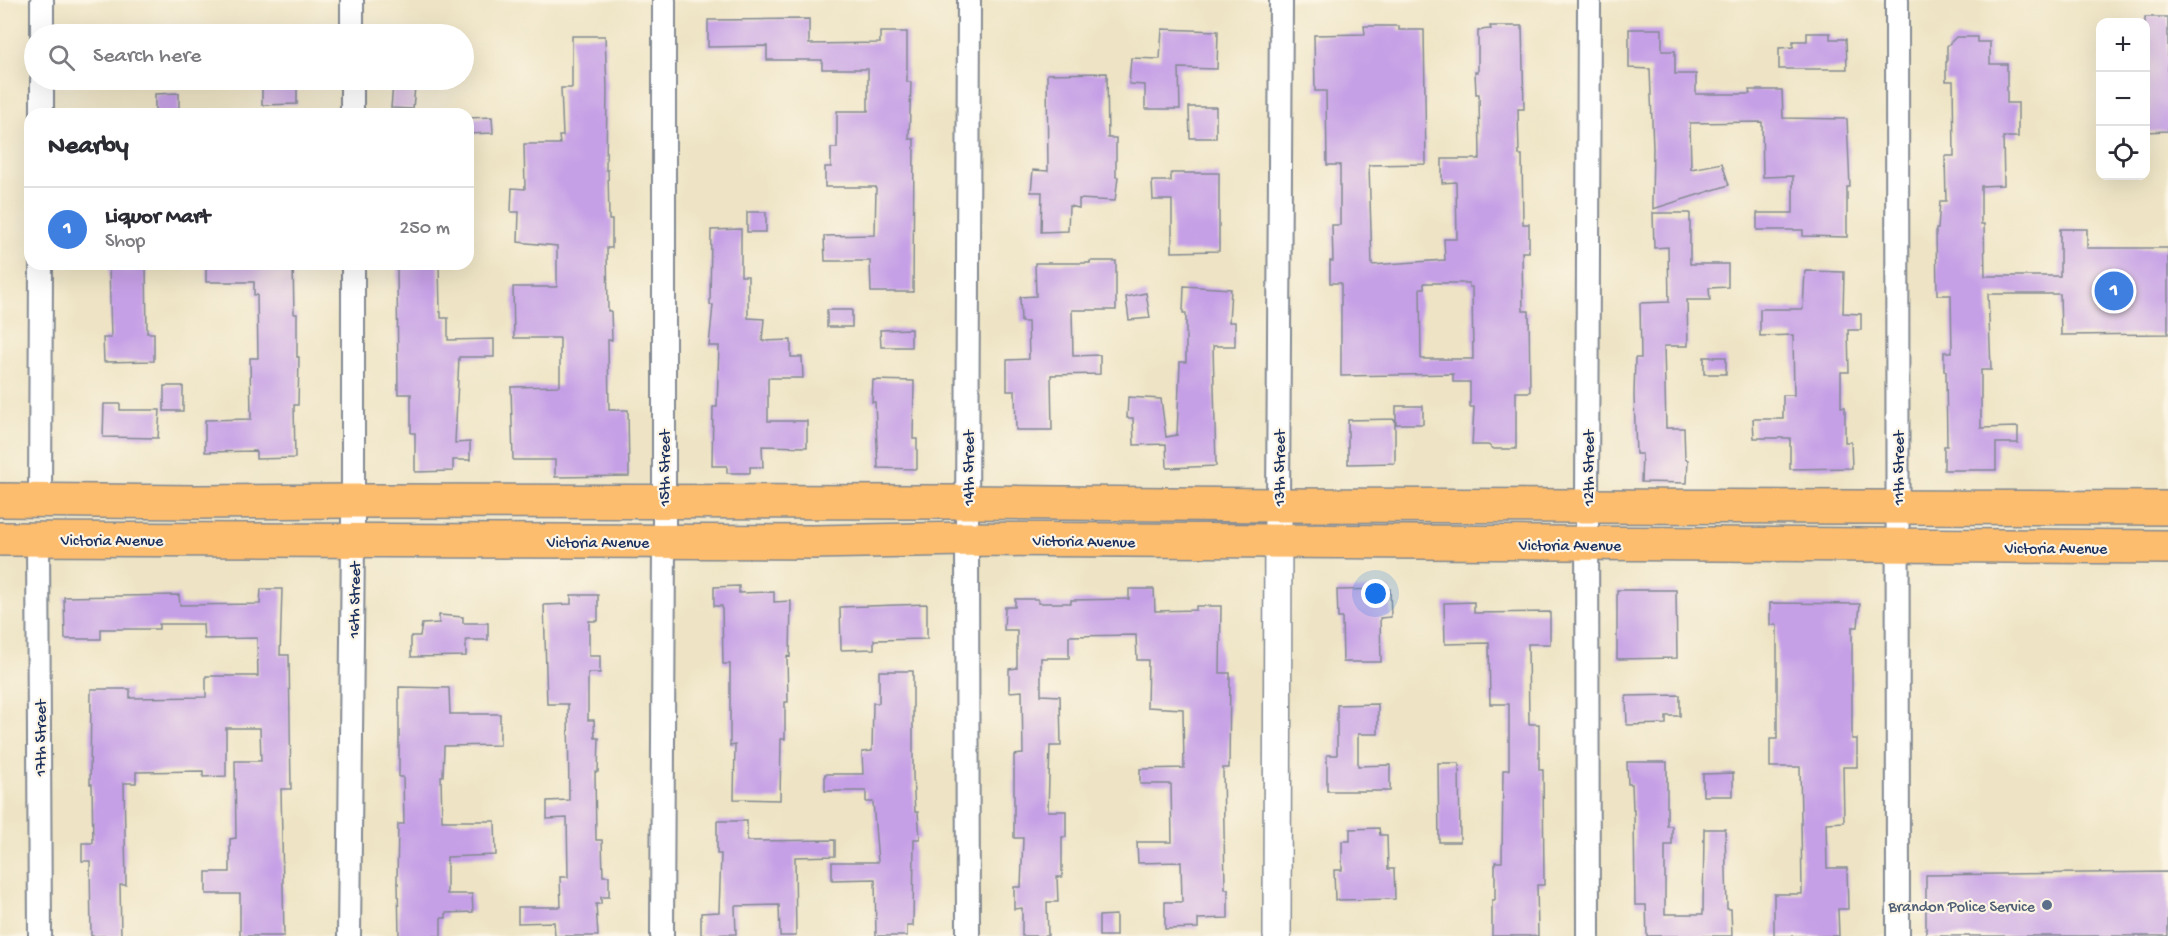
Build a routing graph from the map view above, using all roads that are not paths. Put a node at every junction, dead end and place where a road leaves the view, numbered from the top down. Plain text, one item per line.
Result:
1 (42, 0) edge
2 (352, 0) edge
3 (664, 0) edge
4 (969, 0) edge
5 (1281, 0) edge
6 (1589, 0) edge
7 (1897, 0) edge
8 (42, 24) edge
9 (352, 24) edge
10 (42, 90) edge
11 (352, 90) edge
12 (42, 108) edge
13 (352, 108) edge
14 (41, 270) edge
15 (353, 270) edge
16 (0, 483) edge
17 (40, 494) junction
18 (0, 500) edge
19 (353, 501) junction
20 (663, 502) junction
21 (967, 502) junction
22 (1278, 505) junction
23 (1587, 506) junction
24 (1897, 507) junction
25 (2168, 508) edge
26 (0, 539) edge
27 (38, 539) junction
28 (967, 539) junction
29 (353, 540) junction
30 (664, 541) junction
31 (1278, 542) junction
32 (1588, 544) junction
33 (1897, 546) junction
34 (2168, 548) edge
35 (40, 936) edge
36 (349, 936) edge
37 (662, 936) edge
38 (968, 936) edge
39 (1277, 936) edge
40 (1588, 936) edge
41 (1898, 936) edge

1 - 8 street
2 - 9 street
3 - 20 street, 15th Street
4 - 21 street, 14th Street
5 - 22 street, 13th Street
6 - 23 street, 12th Street
7 - 24 street, 11th Street
10 - 12 street
11 - 13 street
14 - 17 street
15 - 19 street, 16th Street
16 - 17 main road
17 - 18 main road
17 - 19 main road
19 - 20 main road
19 - 29 street, 16th Street
20 - 21 main road
20 - 30 street, 15th Street
21 - 22 main road
21 - 28 street, 14th Street
22 - 23 main road
22 - 31 street, 13th Street
23 - 24 main road
23 - 32 street, 12th Street
24 - 25 main road
24 - 33 street, 11th Street
26 - 27 main road, Victoria Avenue
27 - 29 main road, Victoria Avenue
27 - 35 street, 17th Street
28 - 30 main road, Victoria Avenue
28 - 31 main road, Victoria Avenue
28 - 38 street, 14th Street
29 - 30 main road, Victoria Avenue
29 - 36 street, 16th Street
30 - 37 street, 15th Street
31 - 32 main road, Victoria Avenue
31 - 39 street, 13th Street
32 - 33 main road, Victoria Avenue
32 - 40 street, 12th Street
33 - 34 main road, Victoria Avenue
33 - 41 street, 11th Street

